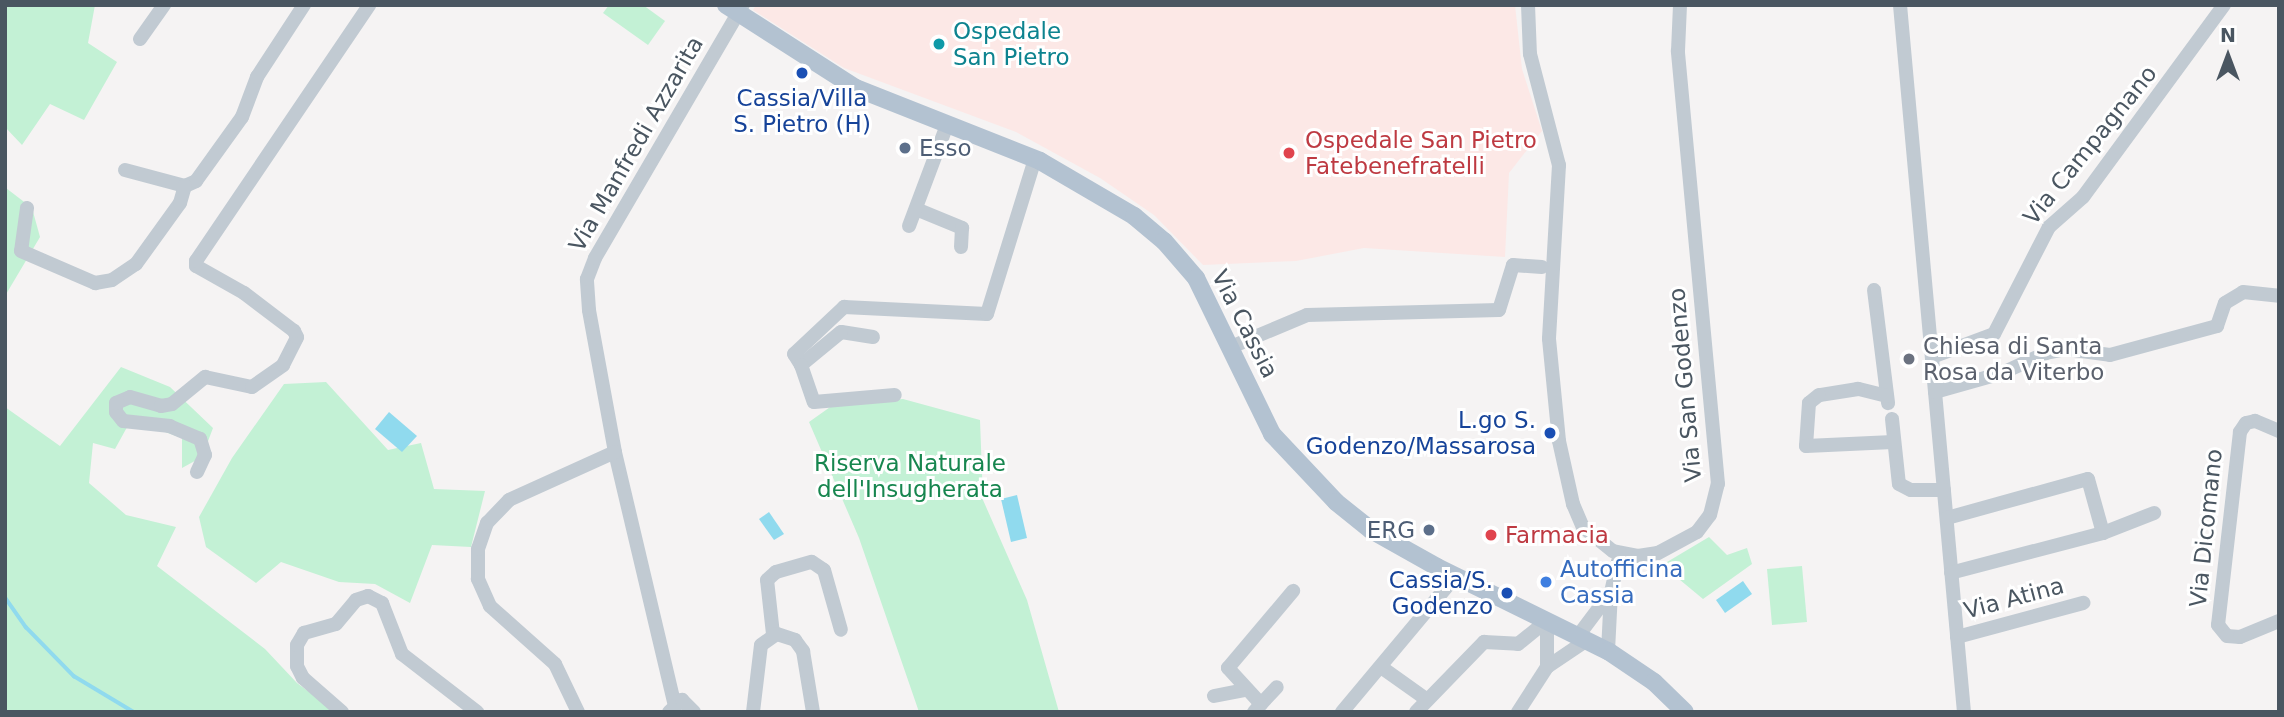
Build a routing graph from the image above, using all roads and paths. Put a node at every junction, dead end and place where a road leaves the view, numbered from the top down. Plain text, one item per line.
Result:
1 (164, 5) edge
2 (304, 5) edge
3 (369, 5) edge
4 (1528, 5) edge
5 (1680, 5) edge
6 (1900, 5) edge
7 (2224, 5) edge
8 (736, 8) edge
9 (140, 39) dead end
10 (947, 125) junction
11 (1035, 159) junction
12 (125, 170) dead end
13 (185, 186) junction
14 (27, 208) dead end
15 (916, 209) junction
16 (909, 226) dead end
17 (961, 247) dead end
18 (1542, 267) dead end
19 (1874, 290) dead end
20 (2279, 296) edge
21 (873, 337) dead end
22 (1231, 347) junction
23 (1932, 357) junction
24 (801, 365) junction
25 (1935, 392) junction
26 (895, 395) dead end
27 (1892, 419) dead end
28 (2279, 431) edge
29 (1893, 442) junction
30 (615, 452) junction
31 (197, 472) dead end
32 (1944, 490) junction
33 (2154, 513) dead end
34 (1947, 518) junction
35 (2103, 533) junction
36 (1619, 553) junction
37 (1951, 573) junction
38 (1455, 577) junction
39 (1293, 591) dead end
40 (1611, 592) junction
41 (2083, 603) dead end
42 (1546, 621) junction
43 (2279, 621) edge
44 (841, 630) dead end
45 (773, 634) junction
46 (1957, 637) junction
47 (1583, 638) junction
48 (1608, 650) junction
49 (1381, 667) junction
50 (1548, 667) junction
51 (1277, 687) dead end
52 (1245, 690) junction
53 (1214, 696) dead end
54 (1426, 699) junction
55 (672, 707) edge
56 (1257, 708) edge
57 (342, 712) edge
58 (477, 712) edge
59 (578, 712) edge
60 (694, 712) edge
61 (753, 712) edge
62 (813, 712) edge
63 (1342, 712) edge
64 (1416, 712) edge
65 (1518, 712) edge
66 (1685, 712) edge
67 (1964, 712) edge

1 - 9 street
2 - 13 street
3 - 31 street
4 - 36 street
5 - 36 street, Via San Godenzo
6 - 23 street
7 - 23 street, Via Campagnano
8 - 10 main road, Via Cassia
8 - 30 street, Via Manfredi Azzarita
10 - 11 main road, Via Cassia
10 - 15 street
11 - 22 main road, Via Cassia
11 - 24 street
12 - 13 street
13 - 14 street
15 - 16 street
15 - 17 street
18 - 22 street
19 - 29 street
20 - 25 street
21 - 24 street
22 - 38 main road, Via Cassia
23 - 25 street
24 - 26 street
25 - 32 street
27 - 29 street
28 - 43 street, Via Dicomano
29 - 32 street
30 - 55 street
30 - 59 street
32 - 34 street
33 - 35 street
34 - 35 street
34 - 37 street
35 - 37 street
36 - 40 street
37 - 46 street
38 - 42 main road, Via Cassia
38 - 49 street
39 - 52 street
40 - 47 street
40 - 48 street
41 - 46 street, Via Atina
42 - 47 main road, Via Cassia
42 - 50 street
42 - 54 street
44 - 45 street
45 - 61 street
45 - 62 street
46 - 67 street
47 - 48 main road, Via Cassia
47 - 50 street
48 - 66 main road, Via Cassia
49 - 54 street
49 - 63 street
50 - 65 street
51 - 56 street
52 - 53 street
52 - 56 street
54 - 64 street
55 - 60 street
57 - 58 street

